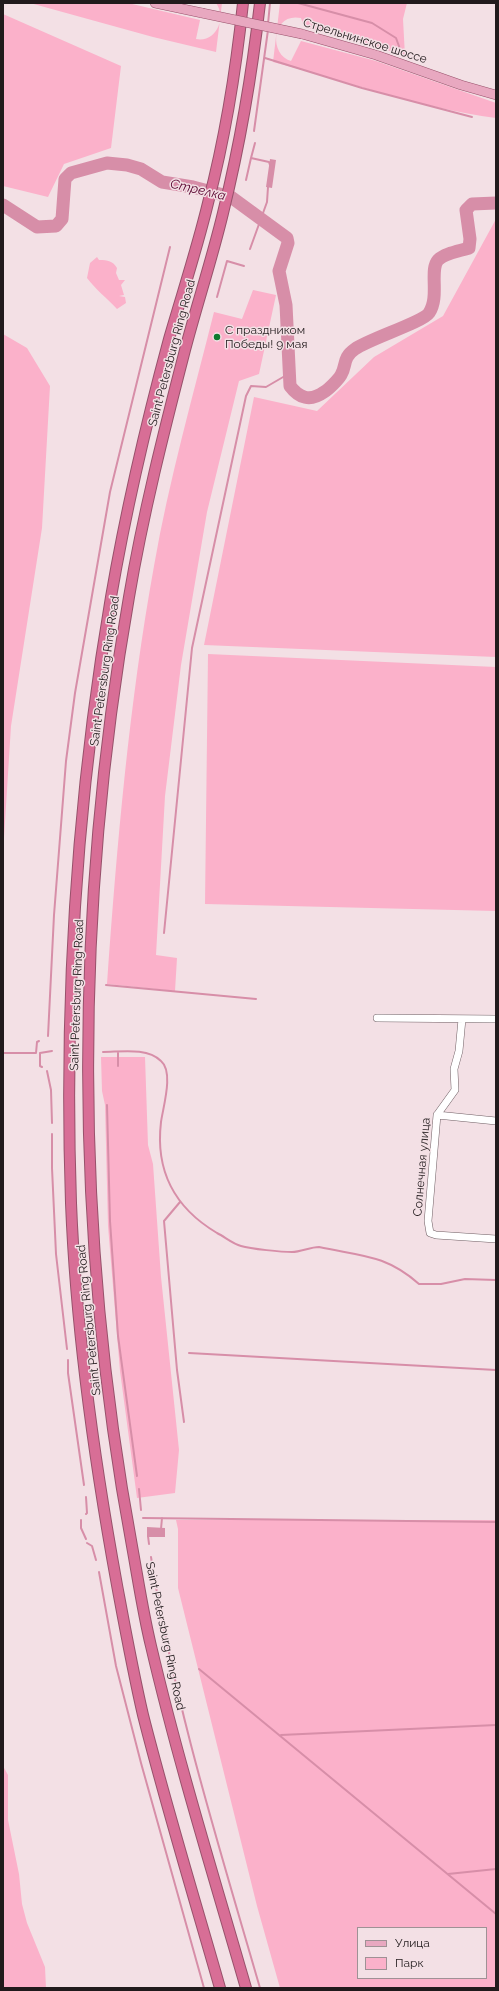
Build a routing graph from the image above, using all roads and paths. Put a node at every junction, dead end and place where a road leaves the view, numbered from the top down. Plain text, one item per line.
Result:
1 (155, 3) edge
2 (243, 3) edge
3 (260, 3) edge
4 (496, 95) edge
5 (377, 1018) dead end
6 (462, 1019) junction
7 (496, 1019) edge
8 (437, 1115) junction
9 (496, 1121) edge
10 (496, 1239) edge
11 (220, 1988) edge
12 (246, 1988) edge

1 - 4 main road, Стрельнинское шоссе, bridge
2 - 11 highway, Saint Petersburg Ring Road
3 - 12 highway, Saint Petersburg Ring Road
5 - 6 street
6 - 7 street
6 - 8 street, Солнечная улица
8 - 9 street
8 - 10 street, Солнечная улица

